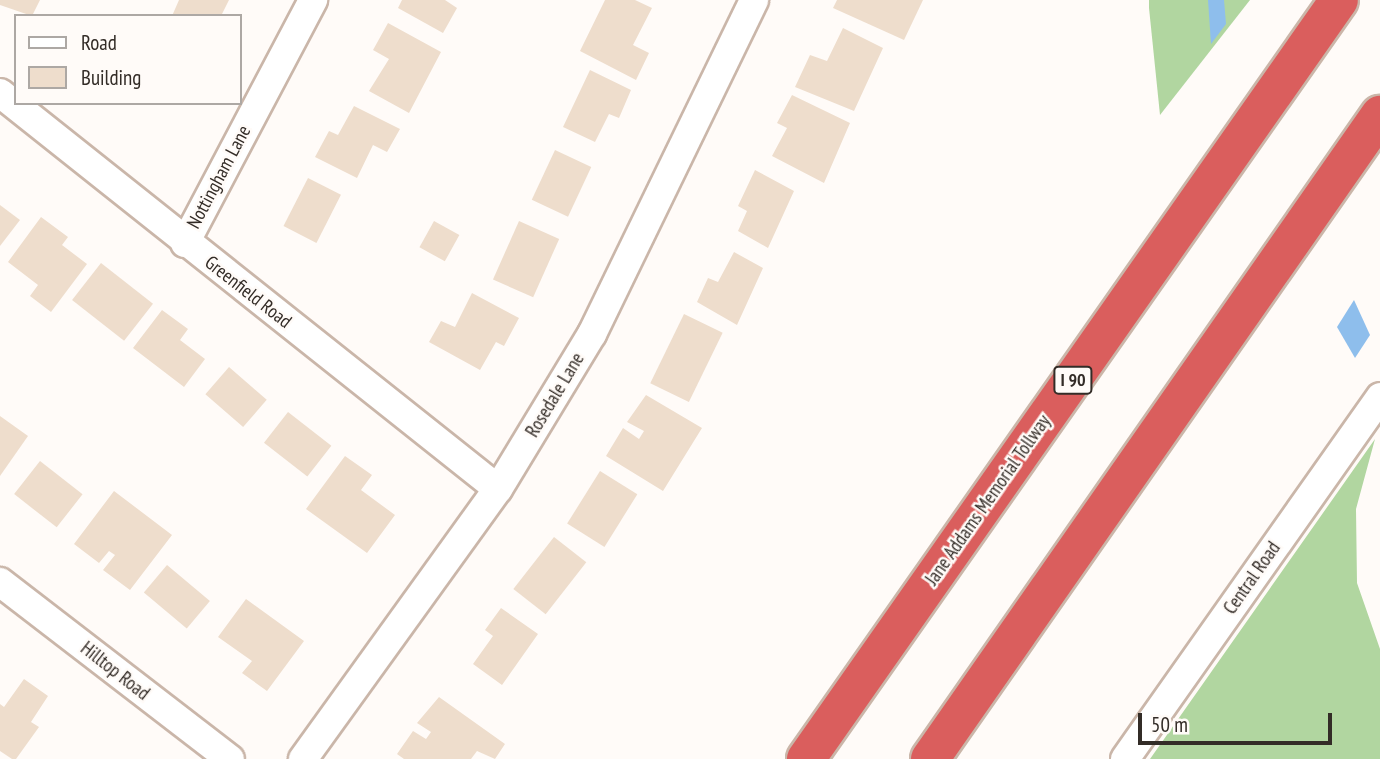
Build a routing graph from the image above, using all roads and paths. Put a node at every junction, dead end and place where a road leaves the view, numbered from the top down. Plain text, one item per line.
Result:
1 (313, 0) edge
2 (754, 0) edge
3 (1339, 0) edge
4 (0, 93) edge
5 (14, 104) edge
6 (15, 105) edge
7 (1380, 115) edge
8 (185, 243) junction
9 (1380, 397) edge
10 (498, 489) junction
11 (0, 582) edge
12 (230, 759) edge
13 (303, 759) edge
14 (806, 759) edge
15 (930, 759) edge
16 (1125, 759) edge

1 - 8 street, Nottingham Lane
2 - 10 street, Rosedale Lane
3 - 14 highway, Jane Addams Memorial Tollway / I 90
4 - 5 street, Greenfield Road
6 - 8 street, Greenfield Road
7 - 15 highway
8 - 10 street, Greenfield Road
9 - 16 street, Central Road
10 - 13 street, Rosedale Lane
11 - 12 street, Hilltop Road

